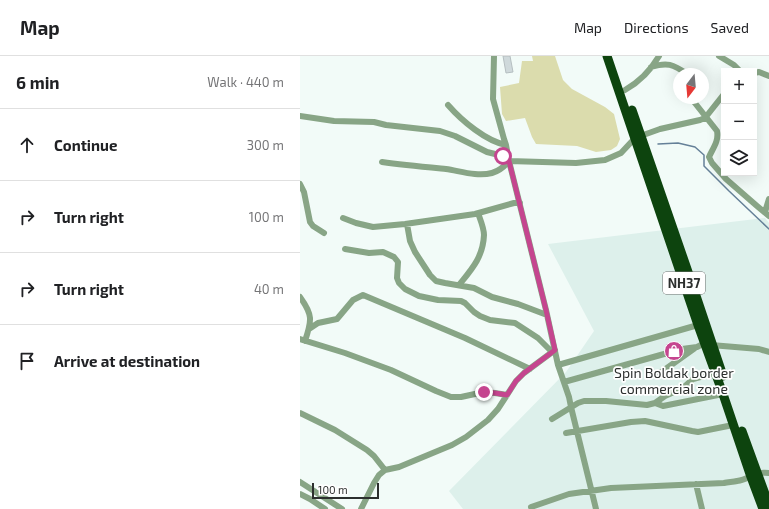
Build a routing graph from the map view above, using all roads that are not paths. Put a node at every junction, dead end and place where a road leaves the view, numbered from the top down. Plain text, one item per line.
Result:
1 (494, 56) edge
2 (607, 56) edge
3 (614, 56) edge
4 (659, 56) edge
5 (719, 56) edge
6 (651, 67) junction
7 (676, 68) edge
8 (737, 68) edge
9 (757, 72) edge
10 (769, 76) edge
11 (625, 90) junction
12 (721, 98) edge
13 (695, 104) edge
14 (448, 105) dead end
15 (300, 116) edge
16 (705, 117) junction
17 (638, 136) junction
18 (506, 144) junction
19 (509, 161) junction
20 (382, 162) dead end
21 (300, 184) edge
22 (769, 199) edge
23 (520, 203) junction
24 (478, 213) junction
25 (767, 214) edge
26 (343, 218) dead end
27 (407, 224) junction
28 (324, 233) dead end
29 (344, 249) dead end
30 (459, 285) junction
31 (300, 297) edge
32 (547, 315) junction
33 (698, 325) junction
34 (309, 329) junction
35 (303, 340) edge
36 (705, 345) junction
37 (554, 351) junction
38 (769, 352) edge
39 (558, 365) junction
40 (530, 369) junction
41 (715, 373) junction
42 (652, 375) dead end
43 (564, 382) junction
44 (723, 394) junction
45 (507, 395) junction
46 (655, 403) junction
47 (571, 407) junction
48 (300, 413) edge
49 (552, 419) dead end
50 (734, 425) junction
51 (577, 431) junction
52 (566, 433) dead end
53 (385, 470) junction
54 (769, 473) edge
55 (754, 475) junction
56 (300, 482) edge
57 (696, 484) junction
58 (592, 491) junction
59 (300, 494) edge
60 (769, 505) edge
61 (531, 506) dead end
62 (339, 508) edge
63 (325, 509) edge
64 (362, 509) edge
65 (596, 509) edge
66 (702, 509) edge
67 (763, 509) edge

1 - 18 street
2 - 17 highway, NH37
3 - 11 highway, NH37
4 - 6 street
5 - 8 street
6 - 7 street
6 - 11 street
9 - 10 street
11 - 17 highway, NH37
12 - 16 street
13 - 16 street
14 - 18 street
15 - 19 street
16 - 17 street
16 - 25 street
17 - 19 street
17 - 33 highway, NH37
17 - 36 highway, NH37
18 - 19 street
19 - 20 street
19 - 23 street
21 - 28 street
22 - 25 street
23 - 24 street
23 - 32 street
24 - 27 street
24 - 30 street
26 - 27 street
27 - 30 street
29 - 37 street
30 - 32 street
31 - 34 street
32 - 37 street
33 - 36 highway, NH37
33 - 39 street
34 - 35 street
34 - 40 street
35 - 45 street
36 - 38 street
36 - 41 highway, NH37
36 - 42 street
36 - 43 street
36 - 55 highway, NH37
37 - 39 street
37 - 40 street
39 - 43 street
40 - 45 street
41 - 44 highway, NH37
41 - 46 street
43 - 47 street
44 - 46 street
44 - 50 highway, NH37
45 - 53 street
46 - 47 street
47 - 49 street
47 - 51 street
48 - 53 street
50 - 51 street
50 - 55 highway, NH37
51 - 52 street
51 - 58 street
53 - 64 street
54 - 55 street
55 - 57 street
55 - 60 highway, NH37
55 - 67 highway, NH37
56 - 62 street
57 - 58 street
57 - 66 street
58 - 61 street
58 - 65 street
59 - 63 street

